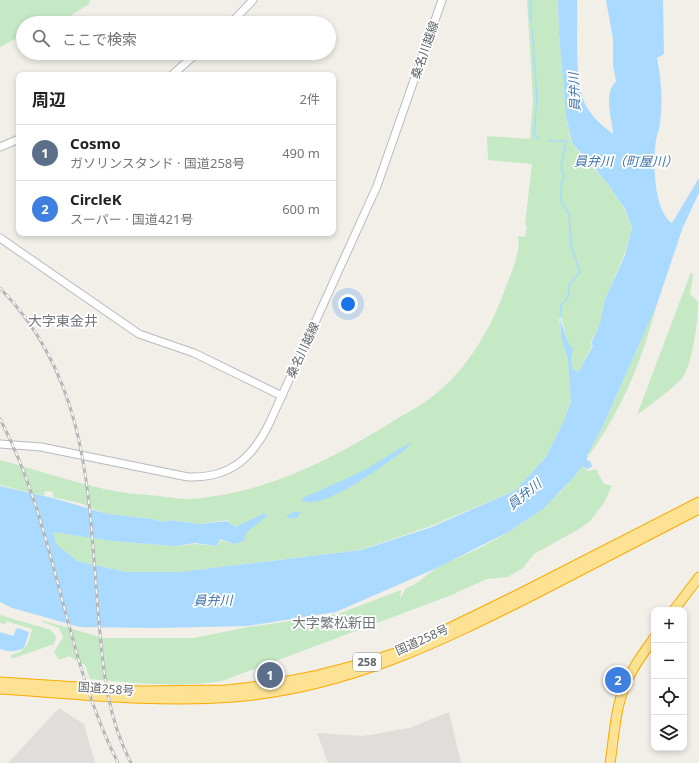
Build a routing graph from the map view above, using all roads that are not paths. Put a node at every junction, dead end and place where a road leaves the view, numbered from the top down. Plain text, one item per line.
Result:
1 (253, 0) edge
2 (442, 0) edge
3 (238, 16) edge
4 (189, 60) edge
5 (175, 72) edge
6 (16, 140) edge
7 (0, 147) edge
8 (0, 238) edge
9 (282, 396) junction
10 (0, 444) edge
11 (699, 495) edge
12 (699, 502) edge
13 (699, 510) edge
14 (699, 516) edge
15 (583, 560) junction
16 (699, 577) edge
17 (559, 581) junction
18 (676, 607) edge
19 (651, 642) edge
20 (0, 682) edge
21 (0, 690) edge
22 (610, 763) edge

1 - 3 main road
2 - 9 main road, 桑名川越線
4 - 5 main road
6 - 7 main road
8 - 9 main road
9 - 10 main road, 桑名川越線
11 - 15 highway
12 - 15 highway, 国道258号 / 258
13 - 17 highway, 国道258号 / 258
14 - 17 highway
15 - 20 highway, 国道258号 / 258
16 - 18 highway
17 - 21 highway, 国道258号 / 258
19 - 22 highway

